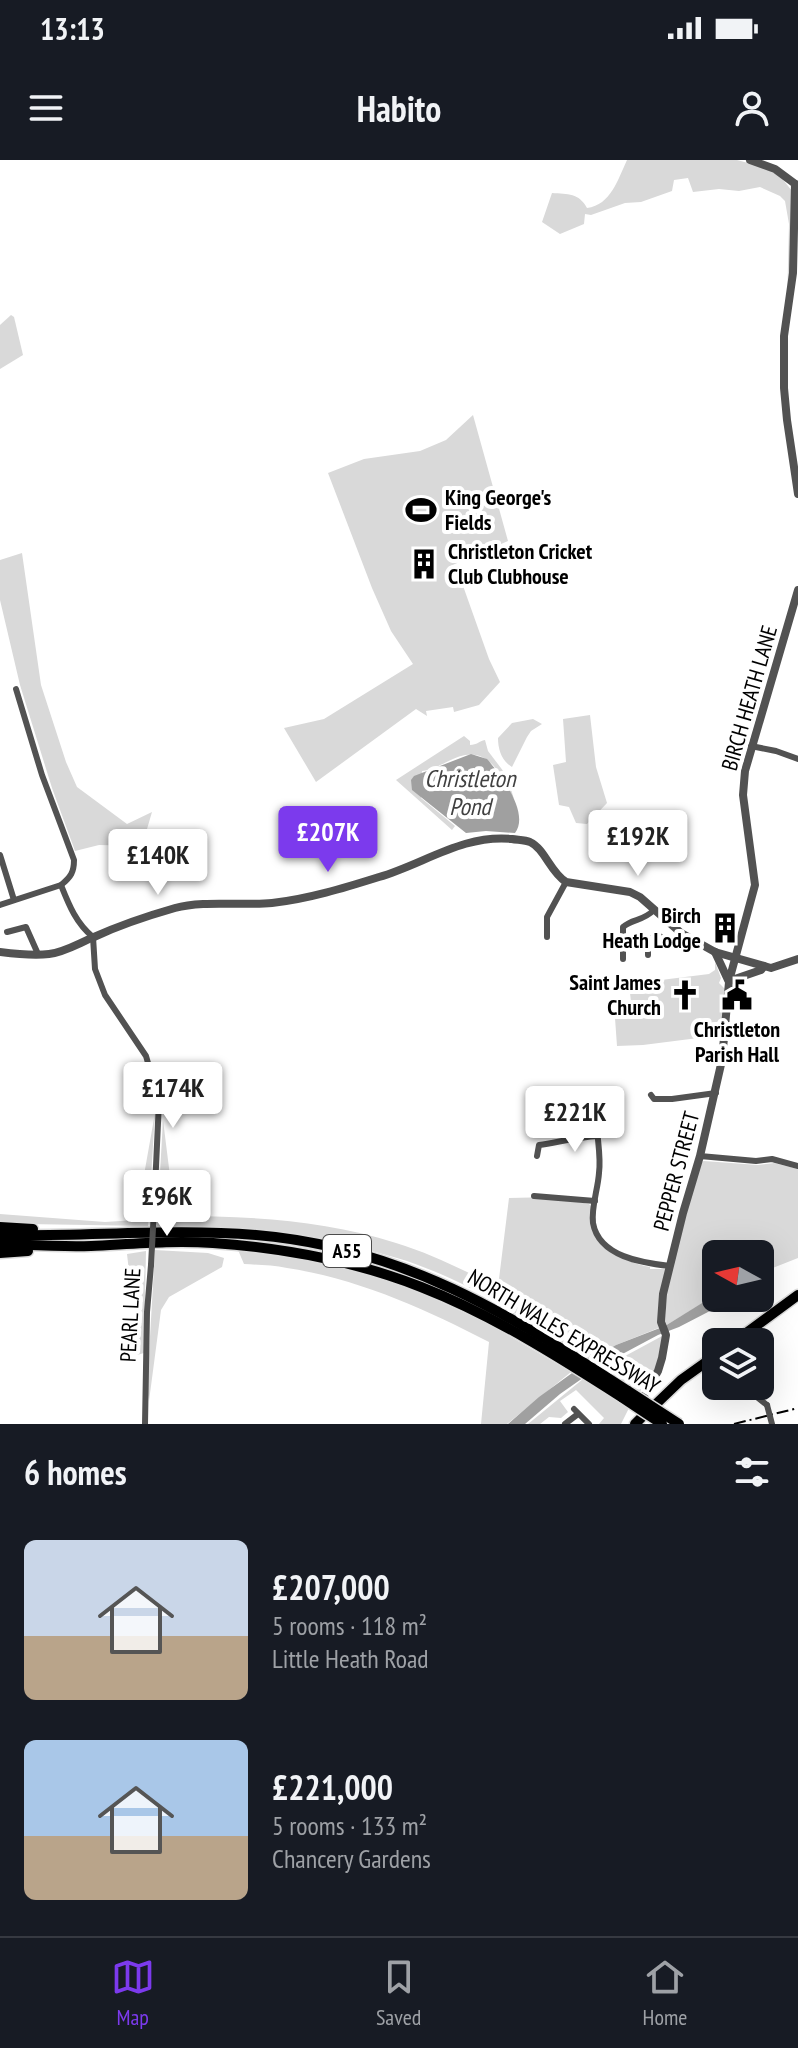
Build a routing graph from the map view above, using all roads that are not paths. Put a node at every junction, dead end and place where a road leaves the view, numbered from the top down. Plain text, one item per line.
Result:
1 (750, 160) edge
2 (797, 185) edge
3 (798, 494) edge
4 (798, 590) edge
5 (16, 689) dead end
6 (751, 746) junction
7 (798, 759) edge
8 (0, 855) edge
9 (566, 882) junction
10 (61, 885) junction
11 (14, 900) junction
12 (0, 905) edge
13 (654, 910) junction
14 (547, 925) junction
15 (556, 925) dead end
16 (7, 932) dead end
17 (681, 933) junction
18 (93, 937) junction
19 (547, 937) dead end
20 (632, 950) dead end
21 (0, 952) edge
22 (715, 952) junction
23 (38, 954) junction
24 (648, 955) dead end
25 (737, 958) junction
26 (798, 959) edge
27 (764, 966) junction
28 (729, 981) junction
29 (716, 1093) junction
30 (651, 1095) dead end
31 (537, 1156) dead end
32 (700, 1156) junction
33 (798, 1166) edge
34 (534, 1196) dead end
35 (595, 1201) junction
36 (0, 1227) edge
37 (99, 1234) junction
38 (0, 1235) edge
39 (0, 1244) edge
40 (89, 1246) junction
41 (0, 1253) edge
42 (670, 1266) junction
43 (798, 1295) edge
44 (753, 1328) edge
45 (568, 1358) junction
46 (702, 1368) edge
47 (626, 1395) junction
48 (644, 1396) dead end
49 (761, 1400) edge
50 (656, 1404) dead end
51 (145, 1424) edge
52 (565, 1424) edge
53 (589, 1424) edge
54 (662, 1424) edge
55 (679, 1424) edge
56 (772, 1424) edge

1 - 2 street
2 - 3 street
4 - 6 street, BIRCH HEATH LANE
5 - 10 street
6 - 7 street
6 - 25 street, BIRCH HEATH LANE
8 - 11 street
9 - 13 street
9 - 14 street
9 - 18 street
10 - 11 street
10 - 18 street
11 - 12 street
13 - 17 street
13 - 20 street
14 - 15 street
14 - 19 street
16 - 23 street
17 - 22 street
17 - 24 street
18 - 23 street
18 - 51 street, PEARL LANE, bridge
21 - 23 street
22 - 25 street
22 - 28 street
25 - 27 street
25 - 28 street, PEPPER STREET
26 - 27 street
27 - 28 street
28 - 29 street, PEPPER STREET
29 - 30 street
29 - 32 street, PEPPER STREET
31 - 35 street
32 - 33 street
32 - 42 street, PEPPER STREET
34 - 35 street
35 - 42 street
36 - 37 highway
37 - 38 highway, NORTH WALES EXPRESSWAY / A55
37 - 45 highway, NORTH WALES EXPRESSWAY / A55
39 - 40 highway, NORTH WALES EXPRESSWAY / A55
40 - 41 highway
40 - 45 highway, NORTH WALES EXPRESSWAY / A55
42 - 48 street, PEPPER STREET
43 - 44 highway
45 - 47 highway, NORTH WALES EXPRESSWAY / A55
46 - 50 highway
47 - 54 highway, NORTH WALES EXPRESSWAY / A55, bridge
47 - 55 highway, NORTH WALES EXPRESSWAY / A55, bridge
49 - 56 street, bridge
52 - 53 street

